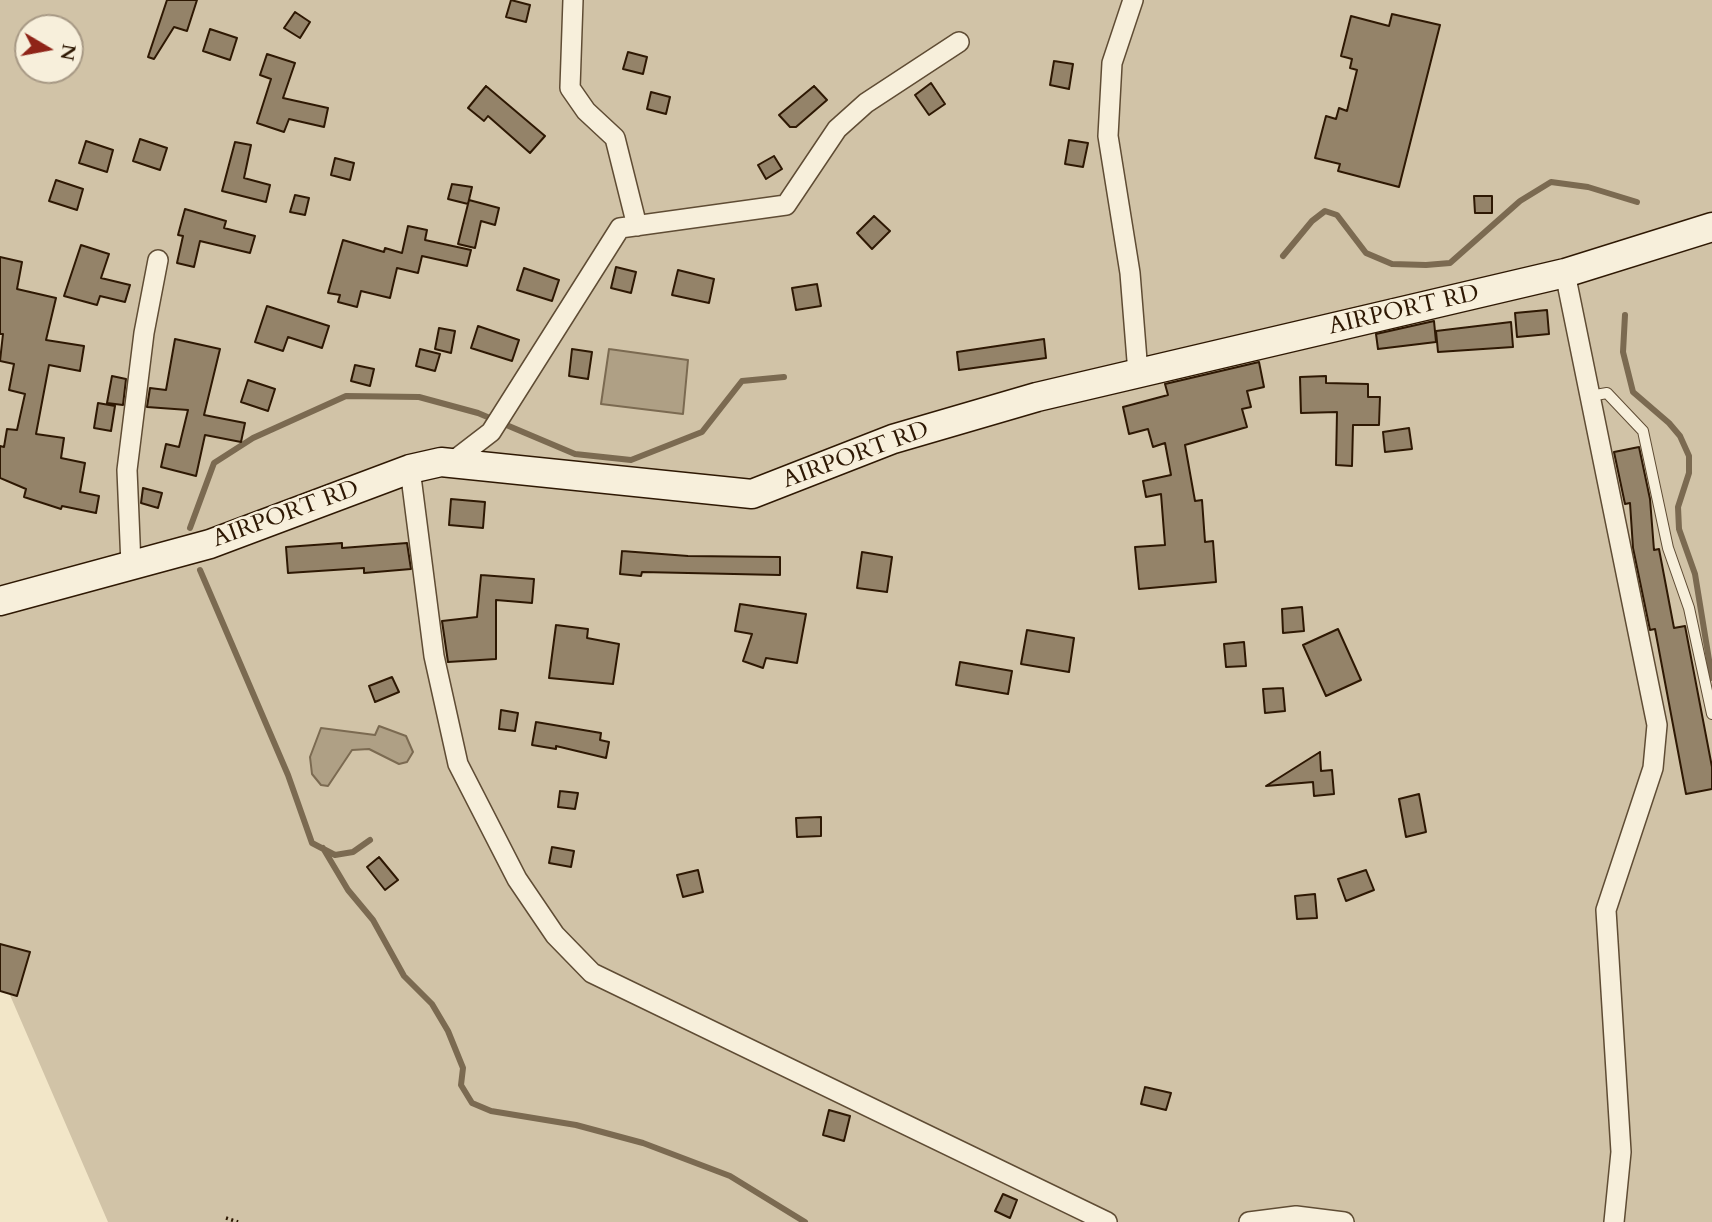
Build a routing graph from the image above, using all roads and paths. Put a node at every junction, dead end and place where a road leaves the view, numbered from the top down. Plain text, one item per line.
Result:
1 (573, 0) edge
2 (1133, 0) edge
3 (959, 42) dead end
4 (637, 226) junction
5 (1712, 227) edge
6 (158, 260) dead end
7 (1565, 273) junction
8 (1138, 373) junction
9 (1590, 396) junction
10 (452, 462) junction
11 (411, 469) junction
12 (131, 565) junction
13 (0, 600) edge
14 (1712, 714) edge
15 (226, 1218) dead end
16 (238, 1222) edge
17 (1107, 1222) edge
18 (1250, 1222) edge
19 (1344, 1222) edge
20 (1614, 1222) edge

1 - 4 street
2 - 8 street
3 - 4 street
4 - 10 street
5 - 7 main road, AIRPORT RD
6 - 12 street
7 - 8 main road, AIRPORT RD
7 - 9 street
8 - 10 main road, AIRPORT RD
9 - 14 lane
9 - 20 street
10 - 11 main road, AIRPORT RD
11 - 12 main road, AIRPORT RD
11 - 17 street
12 - 13 main road, AIRPORT RD
15 - 16 path
18 - 19 street

